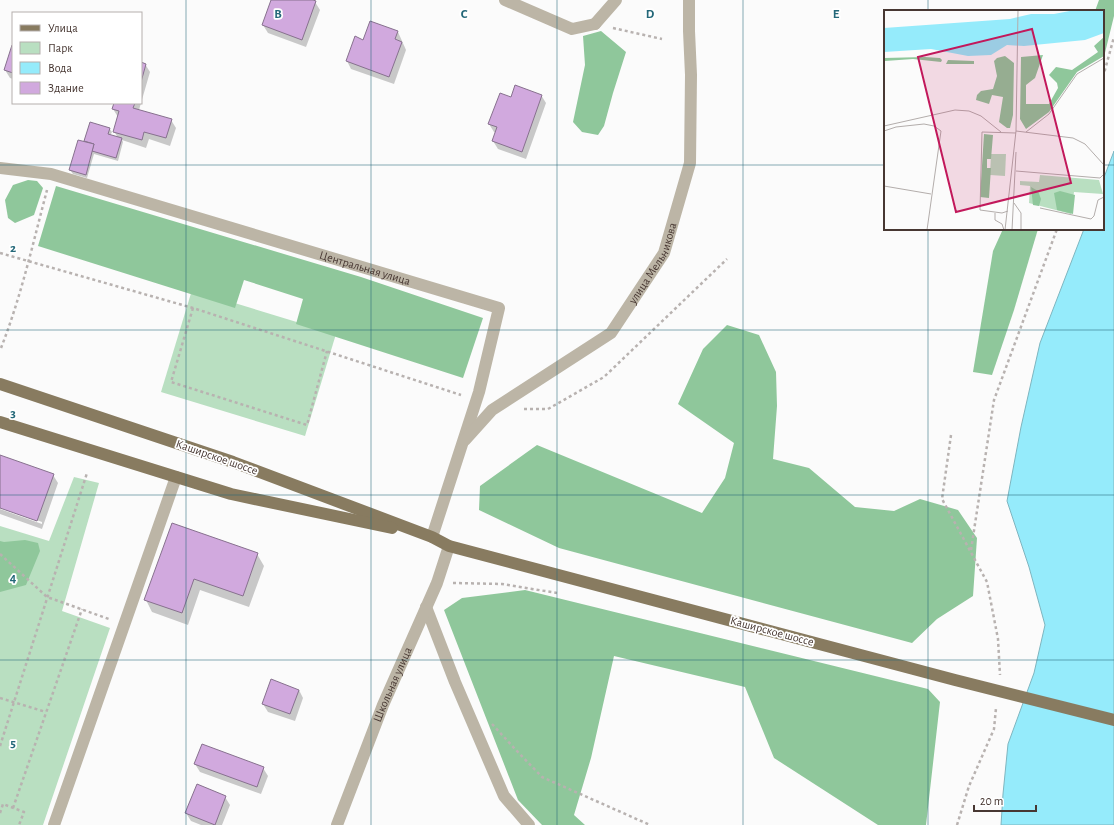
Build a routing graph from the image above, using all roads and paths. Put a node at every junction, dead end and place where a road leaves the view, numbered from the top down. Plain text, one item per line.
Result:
1 (505, 0) edge
2 (616, 0) edge
3 (689, 0) edge
4 (595, 24) junction
5 (1114, 37) edge
6 (662, 39) dead end
7 (1104, 73) edge
8 (0, 168) edge
9 (51, 174) junction
10 (1057, 230) edge
11 (0, 253) edge
12 (727, 259) dead end
13 (29, 262) junction
14 (193, 308) junction
15 (1, 348) edge
16 (327, 352) junction
17 (0, 384) edge
18 (463, 396) dead end
19 (520, 409) dead end
20 (0, 422) edge
21 (951, 435) dead end
22 (461, 445) junction
23 (87, 473) dead end
24 (176, 477) junction
25 (432, 537) junction
26 (450, 546) junction
27 (970, 551) junction
28 (0, 554) edge
29 (48, 597) junction
30 (426, 607) junction
31 (82, 609) junction
32 (125, 624) junction
33 (1000, 677) dead end
34 (0, 698) edge
35 (14, 702) junction
36 (997, 707) dead end
37 (46, 712) junction
38 (1114, 720) edge
39 (490, 721) dead end
40 (0, 746) edge
41 (13, 808) junction
42 (0, 813) edge
43 (19, 825) edge
44 (54, 825) edge
45 (337, 825) edge
46 (529, 825) edge
47 (650, 825) edge
48 (957, 825) edge

1 - 4 street
2 - 4 street
3 - 22 street, улица Мельникова
4 - 6 path
5 - 7 path
8 - 9 street, Центральная улица
9 - 13 path
9 - 22 street, Центральная улица
10 - 27 path
11 - 13 path
12 - 19 path
13 - 14 path
13 - 15 path
14 - 16 path
14 - 16 path
16 - 18 path
17 - 25 main road, Каширское шоссе
20 - 24 main road, Каширское шоссе
21 - 27 path
22 - 25 street, Центральная улица
23 - 29 path
24 - 25 main road, Каширское шоссе
24 - 32 street
25 - 26 main road, Каширское шоссе
26 - 30 street, Школьная улица
26 - 38 main road, Каширское шоссе
27 - 33 path
28 - 29 path
29 - 31 path
29 - 35 path
30 - 45 street, Школьная улица
30 - 46 street
31 - 32 path
31 - 37 path
32 - 44 street
34 - 35 path
35 - 37 path
35 - 40 path
36 - 48 path
37 - 41 path
39 - 47 path
41 - 42 path
41 - 43 path

